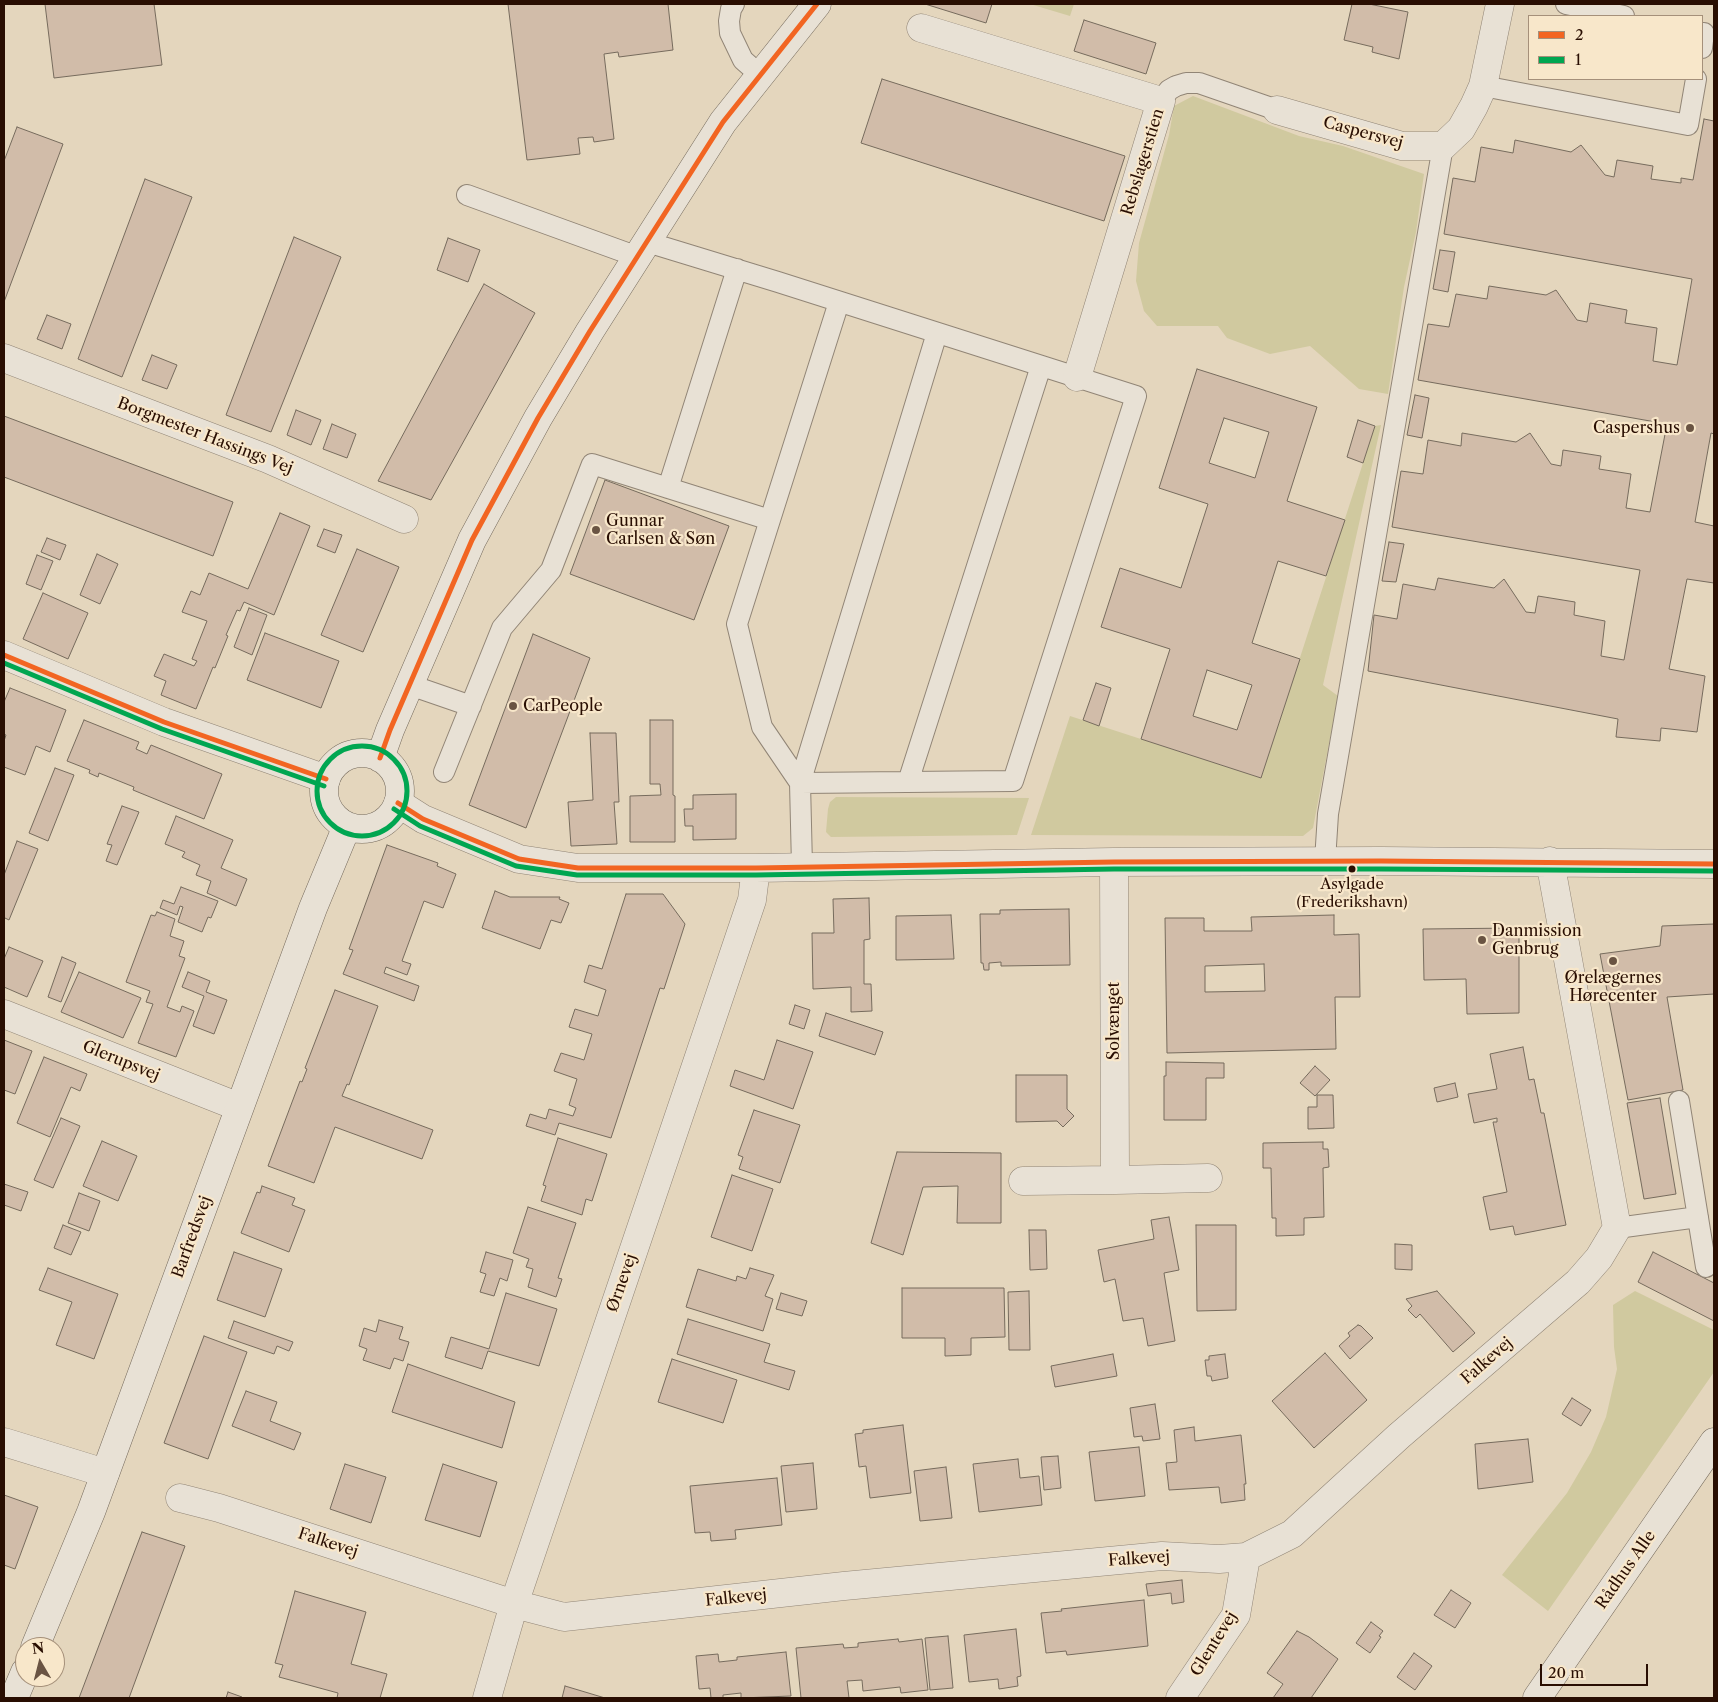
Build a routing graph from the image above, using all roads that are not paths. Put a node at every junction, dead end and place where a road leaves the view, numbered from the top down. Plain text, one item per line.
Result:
1 (734, 4) edge
2 (817, 4) edge
3 (1500, 4) edge
4 (1566, 4) edge
5 (1619, 15) edge
6 (921, 28) dead end
7 (760, 75) junction
8 (1696, 80) edge
9 (1483, 86) junction
10 (1161, 101) junction
11 (1278, 110) joint
12 (1443, 146) junction
13 (467, 195) dead end
14 (643, 250) junction
15 (737, 270) junction
16 (839, 302) junction
17 (937, 332) junction
18 (4, 358) edge
19 (1041, 366) junction
20 (1077, 377) junction
21 (668, 488) junction
22 (404, 519) dead end
23 (770, 520) junction
24 (4, 655) edge
25 (410, 685) junction
26 (471, 706) junction
27 (380, 758) junction
28 (444, 772) dead end
29 (326, 779) junction
30 (908, 782) junction
31 (800, 783) junction
32 (398, 804) junction
33 (347, 826) junction
34 (1325, 861) junction
35 (1550, 861) junction
36 (1114, 862) junction
37 (1714, 864) edge
38 (802, 866) junction
39 (756, 868) junction
40 (4, 1014) edge
41 (1679, 1101) dead end
42 (239, 1107) junction
43 (1208, 1178) dead end
44 (1115, 1180) junction
45 (1023, 1181) dead end
46 (1698, 1217) junction
47 (1617, 1228) junction
48 (1706, 1267) dead end
49 (4, 1442) edge
50 (1714, 1442) edge
51 (105, 1473) junction
52 (180, 1498) dead end
53 (1246, 1557) junction
54 (514, 1604) junction
55 (39, 1637) edge
56 (486, 1698) edge
57 (1180, 1698) edge
58 (1537, 1698) edge

1 - 7 lane
2 - 7 street
3 - 9 street
4 - 5 lane
6 - 10 street, Rebslagerstien
7 - 14 street
8 - 9 lane
9 - 12 street
10 - 11 lane
10 - 20 street, Rebslagerstien
11 - 12 street, Caspersvej
12 - 34 lane
13 - 14 lane
14 - 15 lane
14 - 25 street
15 - 16 lane
15 - 21 lane
16 - 17 lane
16 - 23 lane
17 - 19 lane
17 - 31 lane
18 - 22 street, Borgmester Hassings Vej
19 - 20 lane
19 - 30 lane
20 - 30 lane
21 - 23 lane
21 - 26 lane
23 - 31 lane
24 - 29 street
25 - 26 lane
25 - 27 street
26 - 28 lane
27 - 29 street
27 - 32 street
29 - 33 street
30 - 31 lane
31 - 38 lane
32 - 33 street
32 - 39 street
33 - 42 street, Barfredsvej
34 - 35 street
34 - 36 street
35 - 37 street
35 - 47 street
36 - 38 street
36 - 44 street, Solvænget
38 - 39 street
39 - 54 street, Ørnevej
40 - 42 street, Glerupsvej
41 - 46 lane
42 - 51 street, Barfredsvej
43 - 44 street
44 - 45 street
46 - 47 lane
46 - 48 lane
47 - 53 street, Falkevej
49 - 51 street
50 - 58 street, Rådhus Alle
51 - 55 street, Barfredsvej
52 - 54 street, Falkevej
53 - 54 street, Falkevej
53 - 57 street, Glentevej
54 - 56 street, Ørnevej

